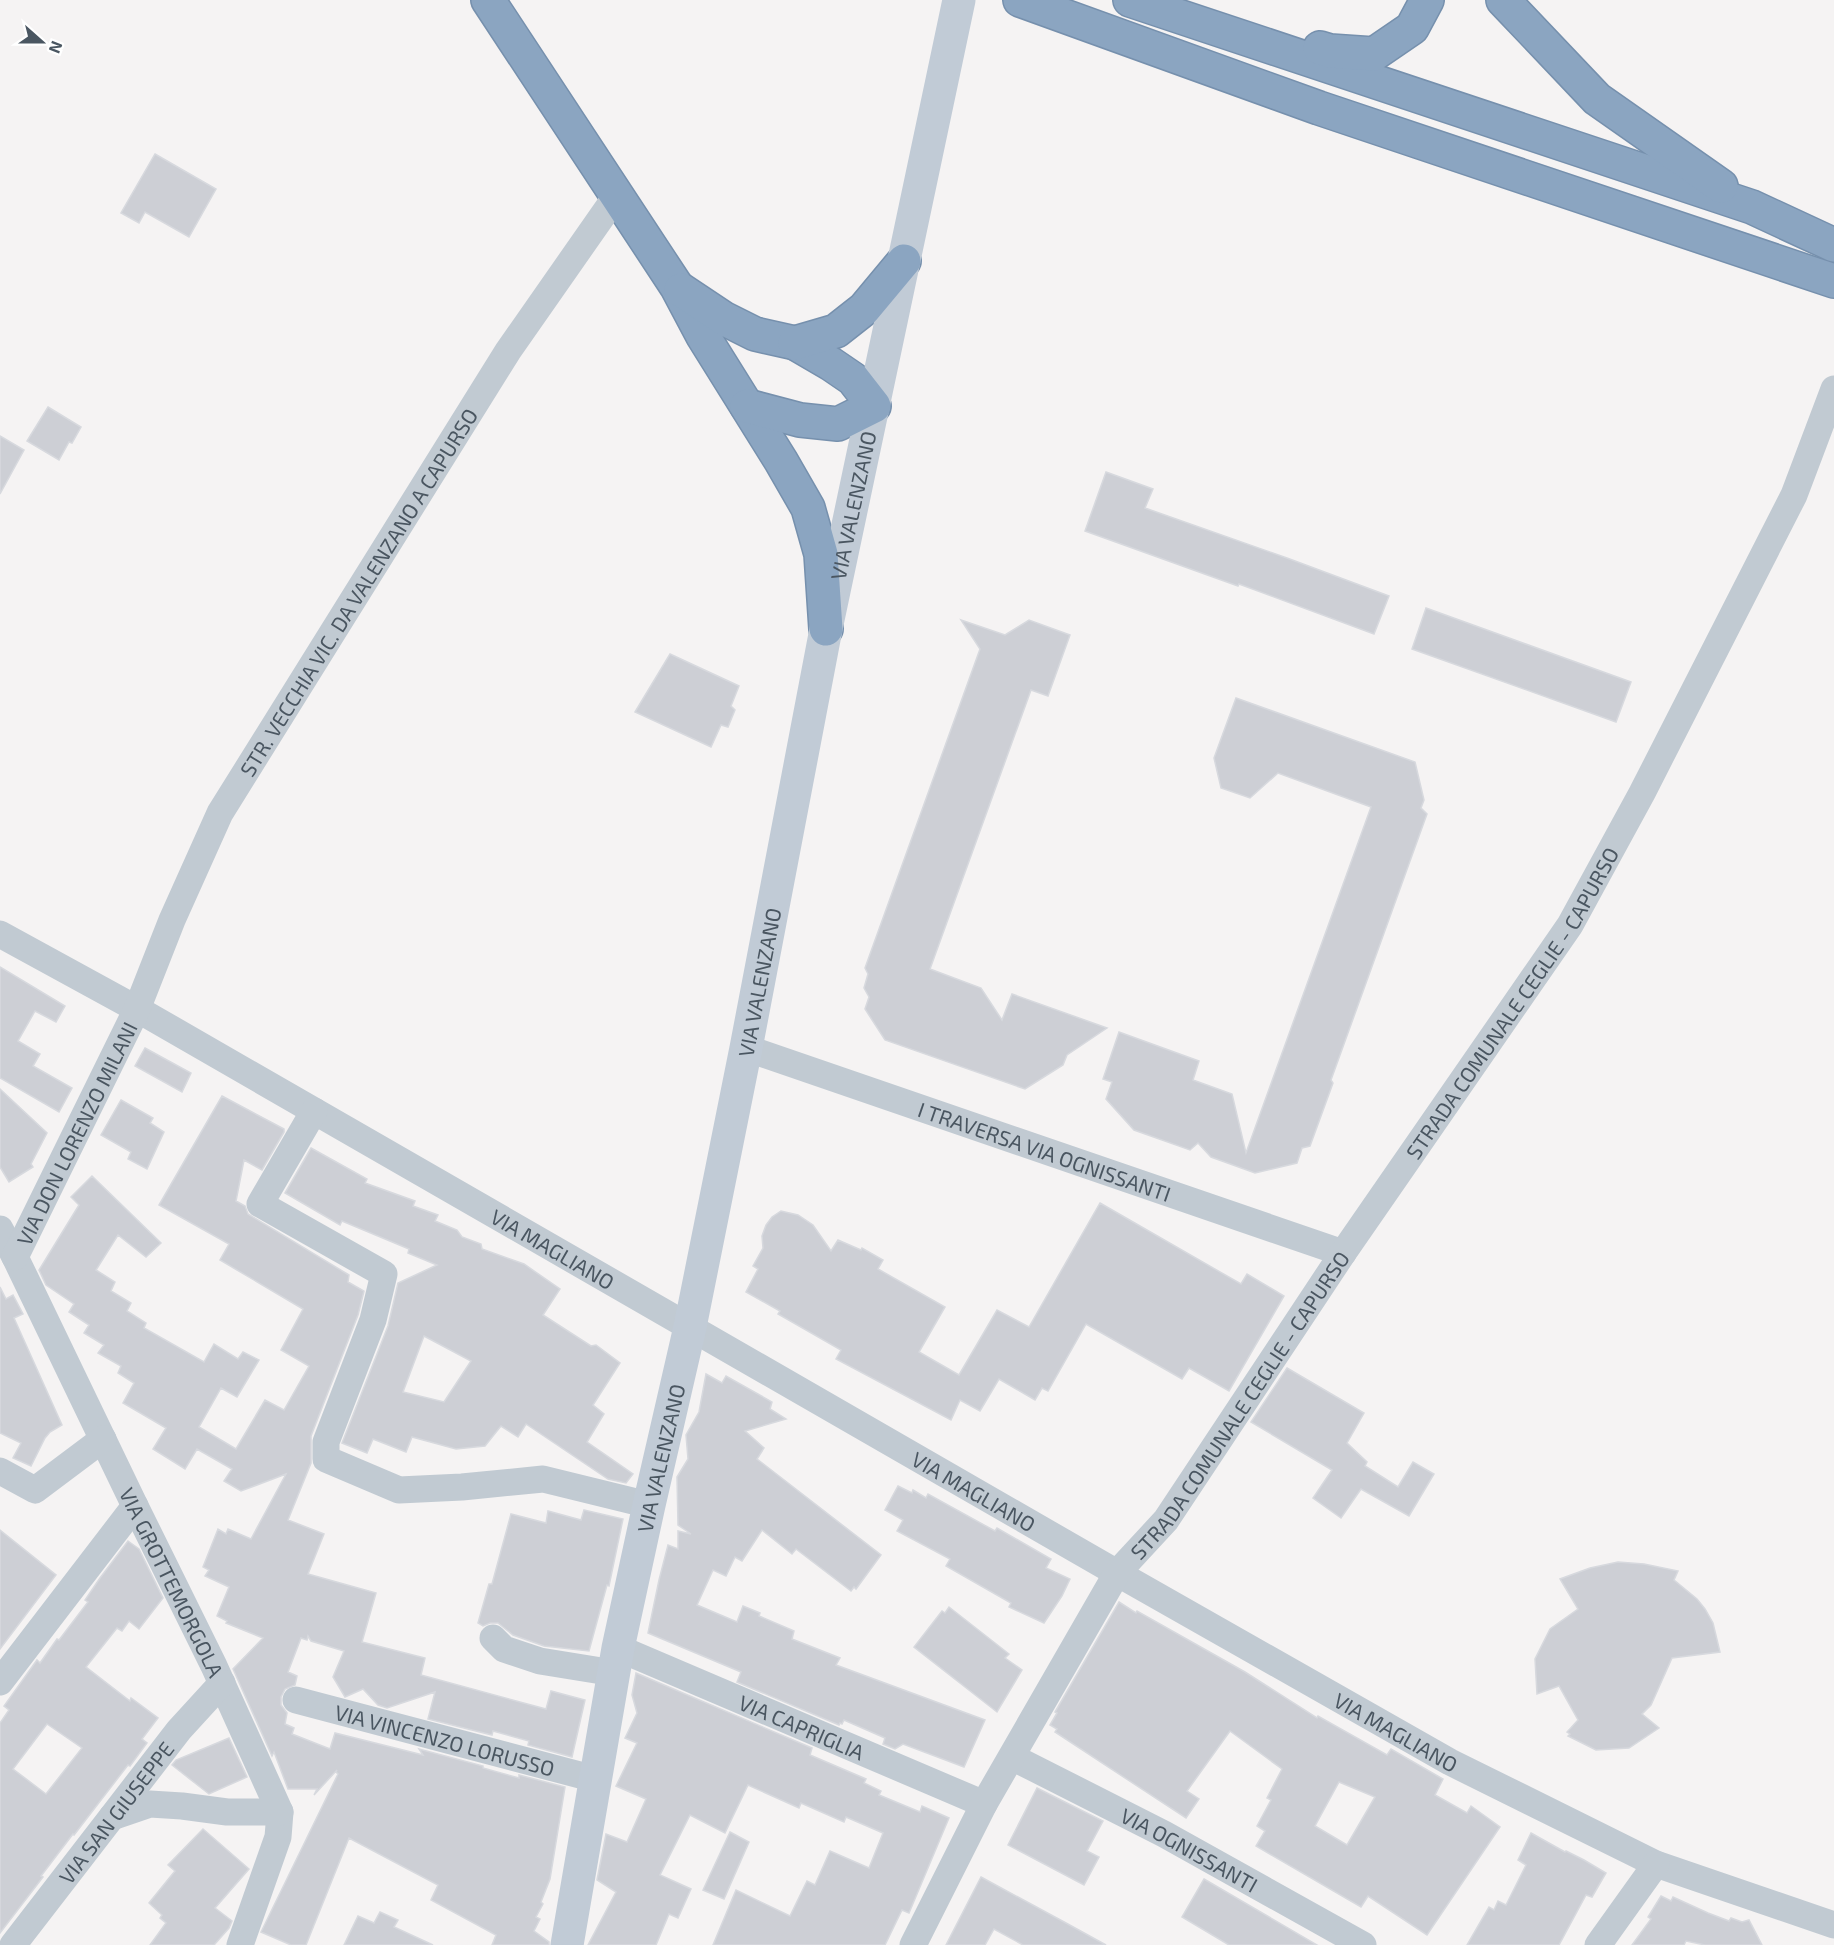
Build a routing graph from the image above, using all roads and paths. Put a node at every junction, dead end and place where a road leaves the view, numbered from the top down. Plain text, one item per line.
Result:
1 (1020, 0) edge
2 (1130, 0) edge
3 (1158, 0) edge
4 (1427, 0) edge
5 (1503, 0) edge
6 (494, 5) edge
7 (957, 9) edge
8 (617, 195) junction
9 (1752, 207) junction
10 (1834, 245) edge
11 (904, 261) junction
12 (1834, 281) edge
13 (677, 287) junction
14 (795, 343) junction
15 (1834, 389) edge
16 (747, 406) junction
17 (874, 406) junction
18 (826, 629) junction
19 (0, 934) edge
20 (137, 1009) junction
21 (747, 1048) junction
22 (314, 1111) junction
23 (0, 1229) edge
24 (1343, 1253) junction
25 (15, 1257) junction
26 (690, 1327) junction
27 (102, 1439) junction
28 (0, 1471) edge
29 (649, 1505) junction
30 (135, 1506) junction
31 (1117, 1573) junction
32 (493, 1638) dead end
33 (616, 1660) junction
34 (0, 1682) edge
35 (222, 1683) junction
36 (296, 1700) dead end
37 (1012, 1756) junction
38 (595, 1779) junction
39 (984, 1804) junction
40 (280, 1812) junction
41 (112, 1817) junction
42 (1656, 1864) junction
43 (1834, 1925) edge
44 (13, 1945) edge
45 (240, 1945) edge
46 (567, 1945) edge
47 (913, 1945) edge
48 (1363, 1945) edge
49 (1598, 1945) edge

1 - 12 highway
2 - 9 highway
3 - 4 highway
5 - 9 highway
6 - 8 highway
7 - 11 street, VIA VALENZANO
8 - 13 highway
8 - 20 street, STR. VECCHIA VIC. DA VALENZANO A CAPURSO
9 - 10 highway
11 - 14 highway
11 - 17 street, VIA VALENZANO
13 - 14 highway
13 - 16 highway
14 - 17 highway
15 - 24 street, STRADA COMUNALE CEGLIE - CAPURSO
16 - 17 highway
16 - 18 highway
17 - 18 street, VIA VALENZANO
18 - 21 street, VIA VALENZANO
19 - 20 street, VIA MAGLIANO
20 - 22 street, VIA MAGLIANO
20 - 25 street, VIA DON LORENZO MILANI
21 - 24 street, I TRAVERSA VIA OGNISSANTI
21 - 26 street, VIA VALENZANO
22 - 26 street, VIA MAGLIANO
22 - 29 street
23 - 25 street, VIA GROTTEMORGOLA
24 - 31 street, STRADA COMUNALE CEGLIE - CAPURSO
25 - 27 street, VIA GROTTEMORGOLA
26 - 29 street, VIA VALENZANO
26 - 31 street, VIA MAGLIANO
27 - 28 street
27 - 30 street, VIA GROTTEMORGOLA
29 - 33 street, VIA VALENZANO
30 - 34 street
30 - 35 street, VIA GROTTEMORGOLA
31 - 37 street
31 - 42 street, VIA MAGLIANO
32 - 33 street, VIA CAPRIGLIA
33 - 38 street, VIA VALENZANO
33 - 39 street, VIA CAPRIGLIA
35 - 40 street, VIA GROTTEMORGOLA
35 - 41 street, VIA SAN GIUSEPPE
36 - 38 street, VIA VINCENZO LORUSSO
37 - 39 street
37 - 48 street, VIA OGNISSANTI
38 - 46 street, VIA VALENZANO
39 - 47 street
40 - 41 street
40 - 45 street
41 - 44 street, VIA SAN GIUSEPPE
42 - 43 street, VIA MAGLIANO
42 - 49 street

